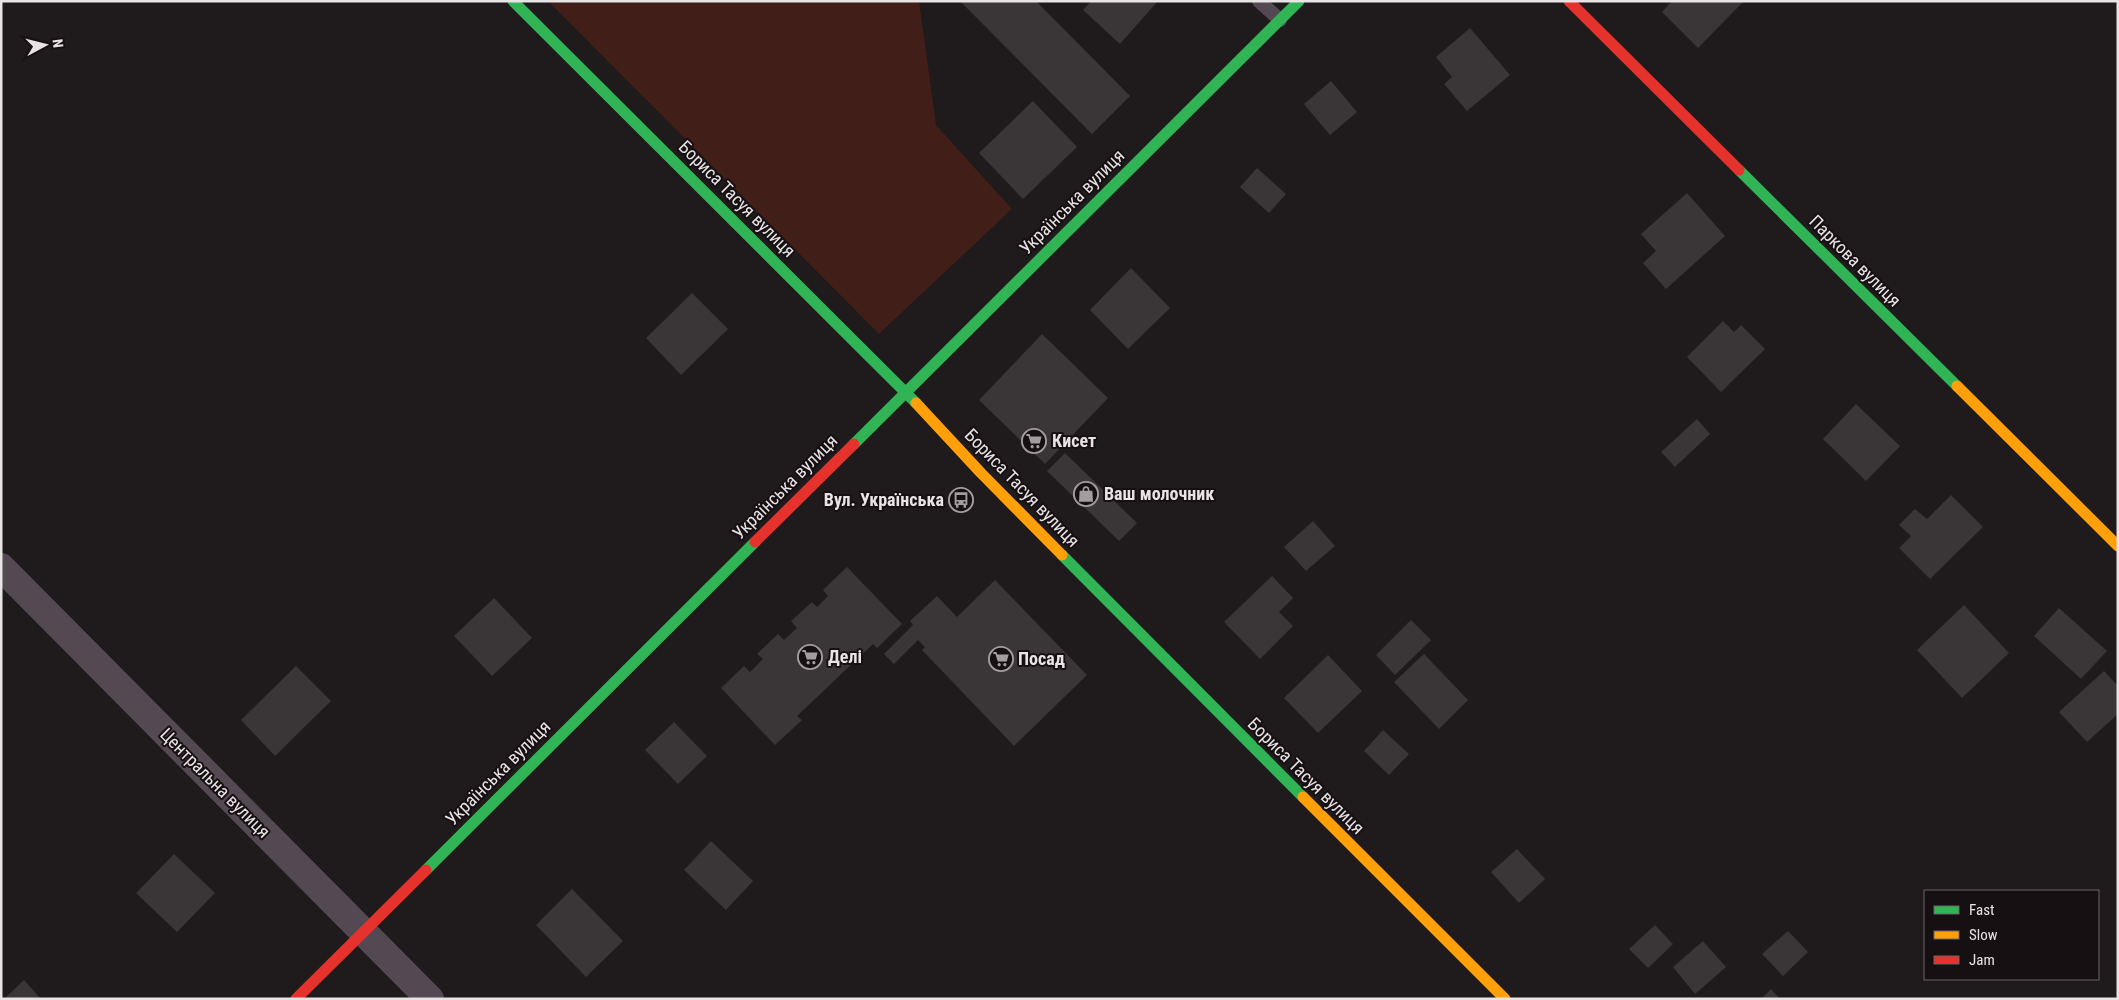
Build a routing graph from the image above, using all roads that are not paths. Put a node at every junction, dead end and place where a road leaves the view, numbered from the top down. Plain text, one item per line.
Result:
1 (513, 1) edge
2 (1260, 1) edge
3 (1299, 1) edge
4 (1569, 1) edge
5 (1280, 20) junction
6 (906, 392) junction
7 (2118, 546) edge
8 (1, 567) edge
9 (363, 932) junction
10 (296, 999) edge
11 (430, 999) edge
12 (1506, 999) edge

1 - 6 street, Бориса Тасуя вулиця
2 - 5 lane
3 - 5 street, Українська вулиця
4 - 7 street, Паркова вулиця
5 - 6 street, Українська вулиця
6 - 9 street, Українська вулиця
6 - 12 street, Бориса Тасуя вулиця
8 - 9 street, Центральна вулиця
9 - 10 street, Українська вулиця
9 - 11 street, Центральна вулиця

